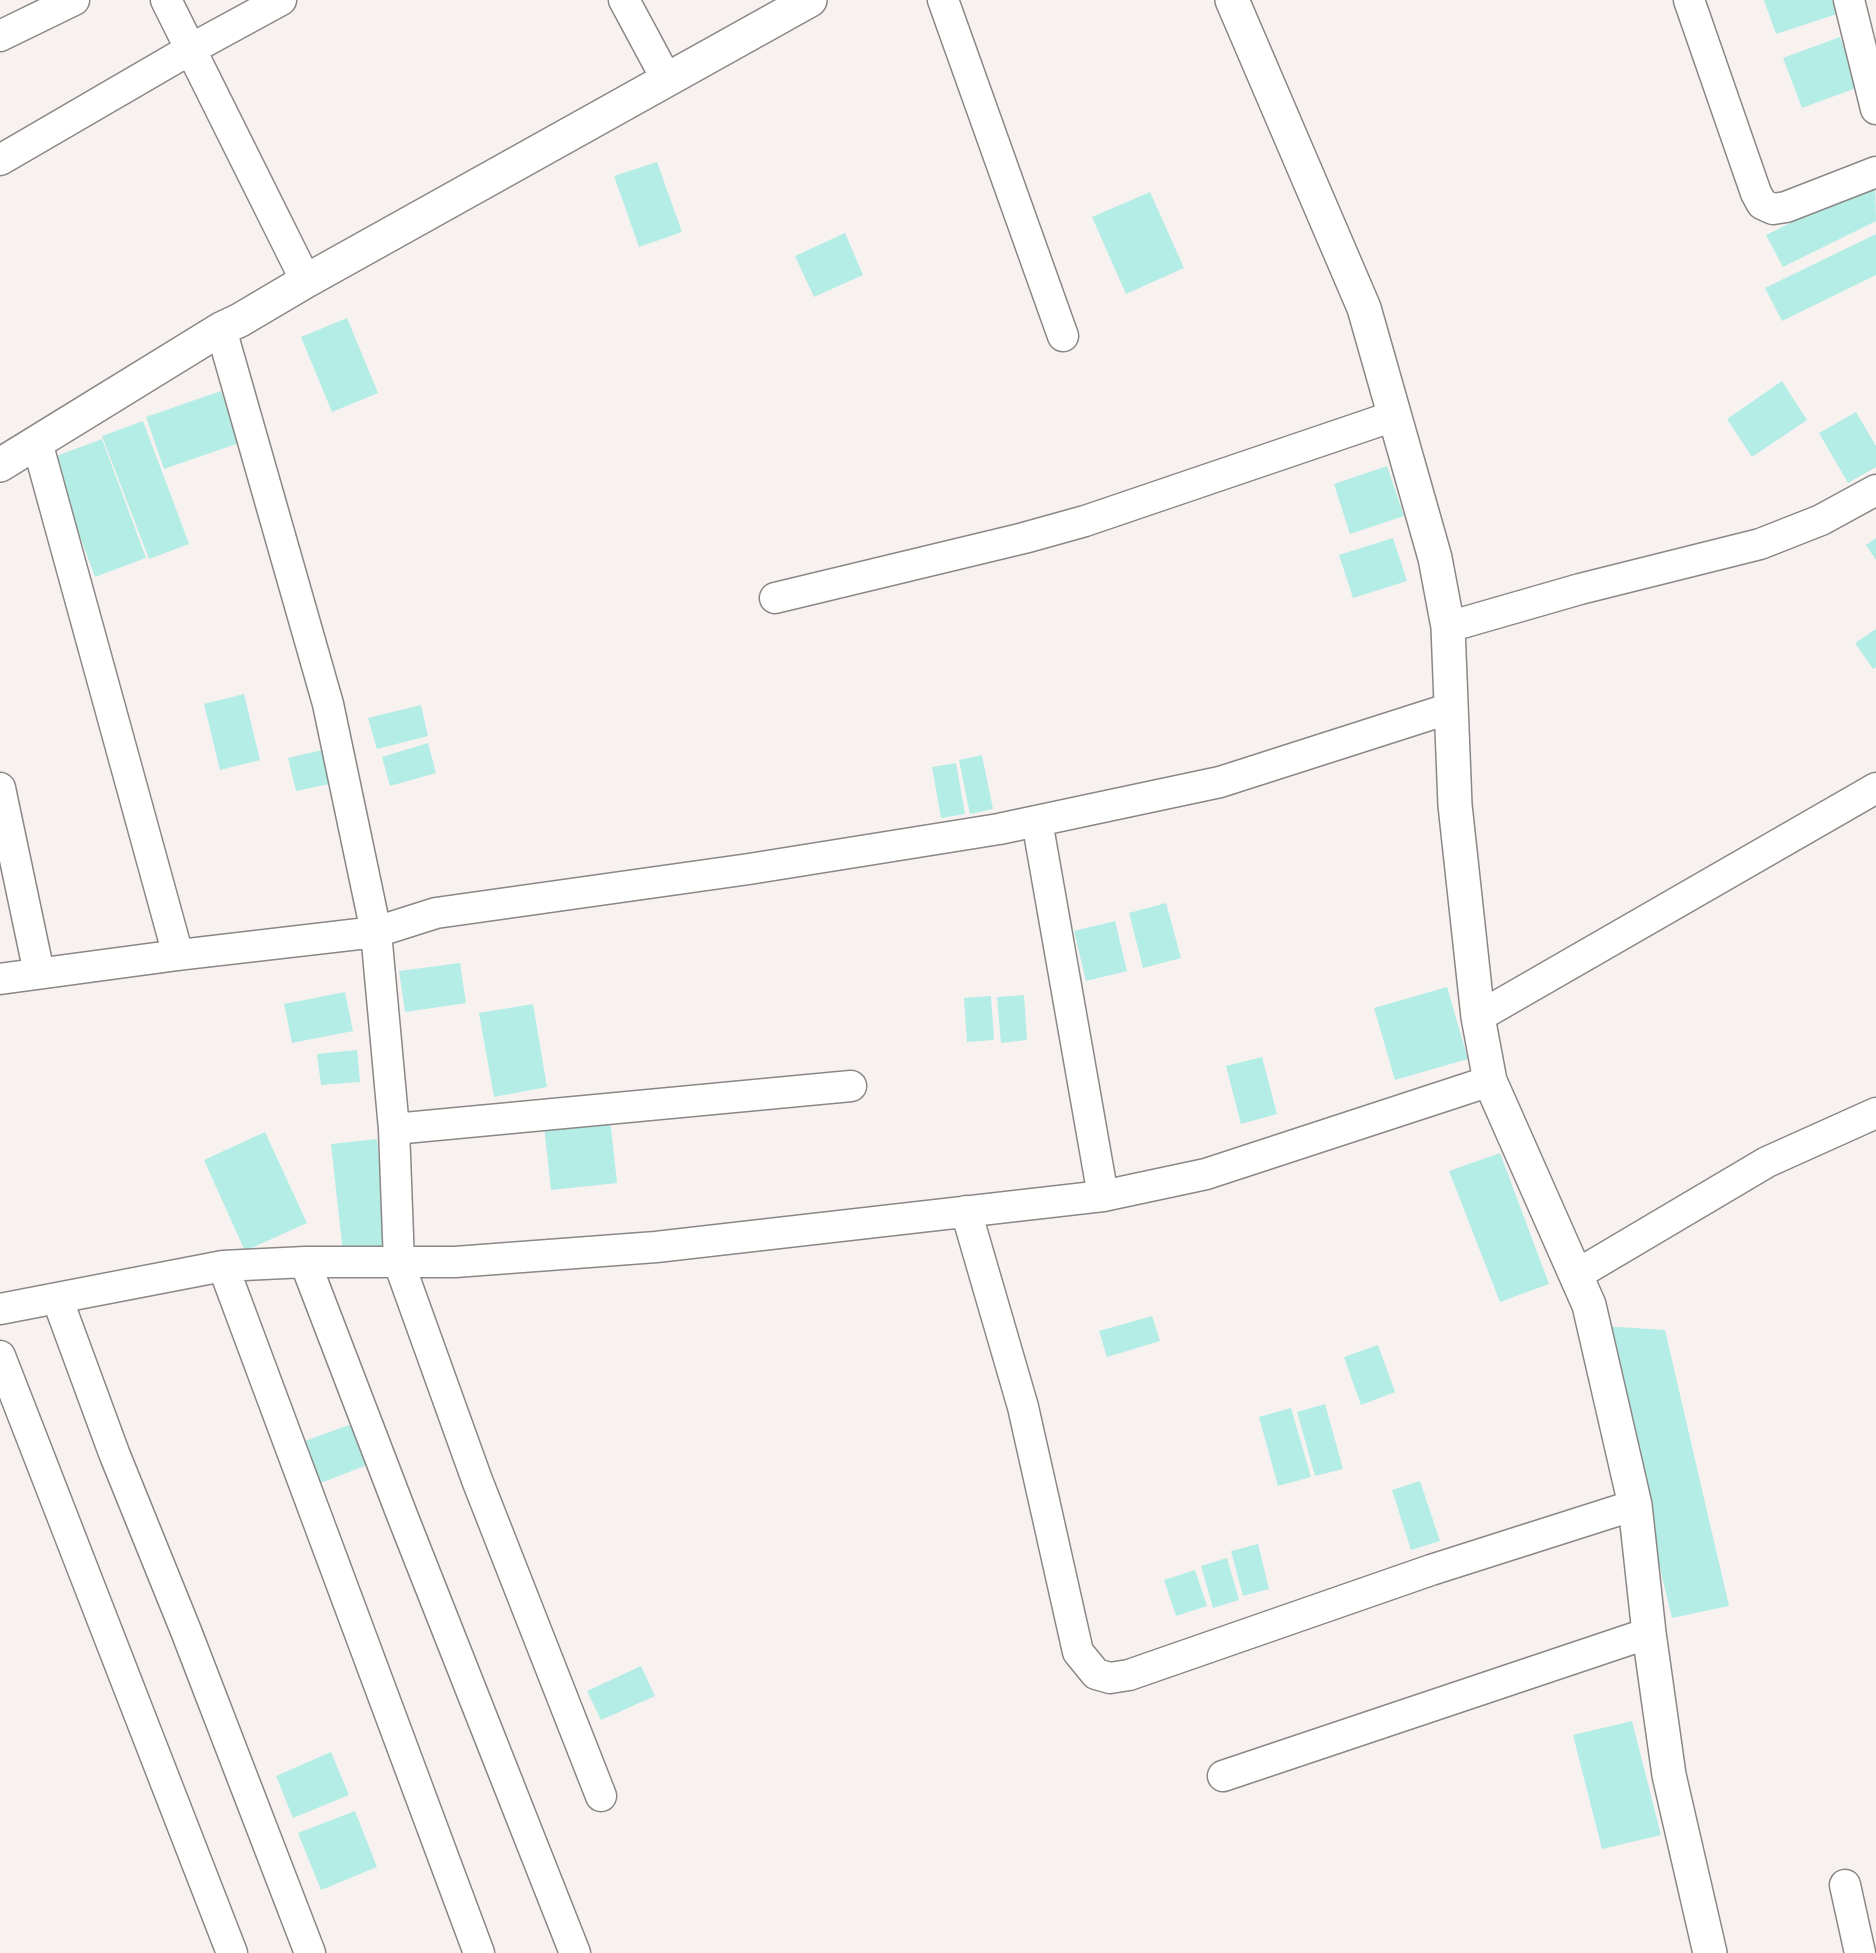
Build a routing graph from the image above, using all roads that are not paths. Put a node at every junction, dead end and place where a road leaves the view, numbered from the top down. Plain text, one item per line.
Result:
1 (74, 0) edge
2 (166, 0) edge
3 (281, 0) edge
4 (624, 0) edge
5 (943, 0) edge
6 (1232, 0) edge
7 (1689, 0) edge
8 (1849, 0) edge
9 (794, 4) edge
10 (0, 36) edge
11 (191, 49) junction
12 (667, 80) junction
13 (1876, 109) edge
14 (0, 160) edge
15 (1876, 172) edge
16 (306, 281) junction
17 (221, 329) junction
18 (1063, 336) dead end
19 (1394, 416) junction
20 (37, 442) junction
21 (0, 465) edge
22 (1876, 490) edge
23 (775, 598) dead end
24 (1448, 627) junction
25 (1451, 708) junction
26 (0, 788) edge
27 (1876, 788) edge
28 (1037, 821) junction
29 (376, 932) junction
30 (178, 955) junction
31 (39, 974) junction
32 (0, 979) edge
33 (1478, 1017) junction
34 (1490, 1081) junction
35 (852, 1086) dead end
36 (1876, 1113) edge
37 (394, 1129) junction
38 (1103, 1196) junction
39 (966, 1211) junction
40 (304, 1262) junction
41 (399, 1263) junction
42 (223, 1266) junction
43 (1576, 1275) junction
44 (57, 1298) junction
45 (0, 1309) edge
46 (0, 1356) edge
47 (1635, 1505) junction
48 (1649, 1633) junction
49 (1222, 1776) dead end
50 (601, 1796) dead end
51 (1845, 1885) dead end
52 (232, 1953) edge
53 (309, 1953) edge
54 (478, 1953) edge
55 (575, 1953) edge
56 (1710, 1953) edge
57 (1860, 1953) edge

1 - 10 street
2 - 11 street
3 - 11 street
4 - 12 street
5 - 18 street
6 - 19 street
7 - 15 street
8 - 13 street
9 - 12 street
11 - 14 street
11 - 16 street
12 - 16 street
16 - 17 street
17 - 20 street
17 - 29 street
19 - 23 street
19 - 24 street
20 - 21 street
20 - 30 street
22 - 24 street
24 - 25 street
25 - 28 street
25 - 33 street
26 - 31 street
27 - 33 street
28 - 29 street
28 - 38 street
29 - 30 street
29 - 37 street
30 - 31 street
31 - 32 street
33 - 34 street
34 - 38 street
34 - 43 street
35 - 37 street
36 - 43 street
37 - 41 street
38 - 39 street
39 - 41 street
39 - 47 street
40 - 41 street
40 - 42 street
40 - 55 street
41 - 50 street
42 - 44 street
42 - 54 street
43 - 47 street
44 - 45 street
44 - 53 street
46 - 52 street
47 - 48 street
48 - 49 street
48 - 56 street
51 - 57 street

